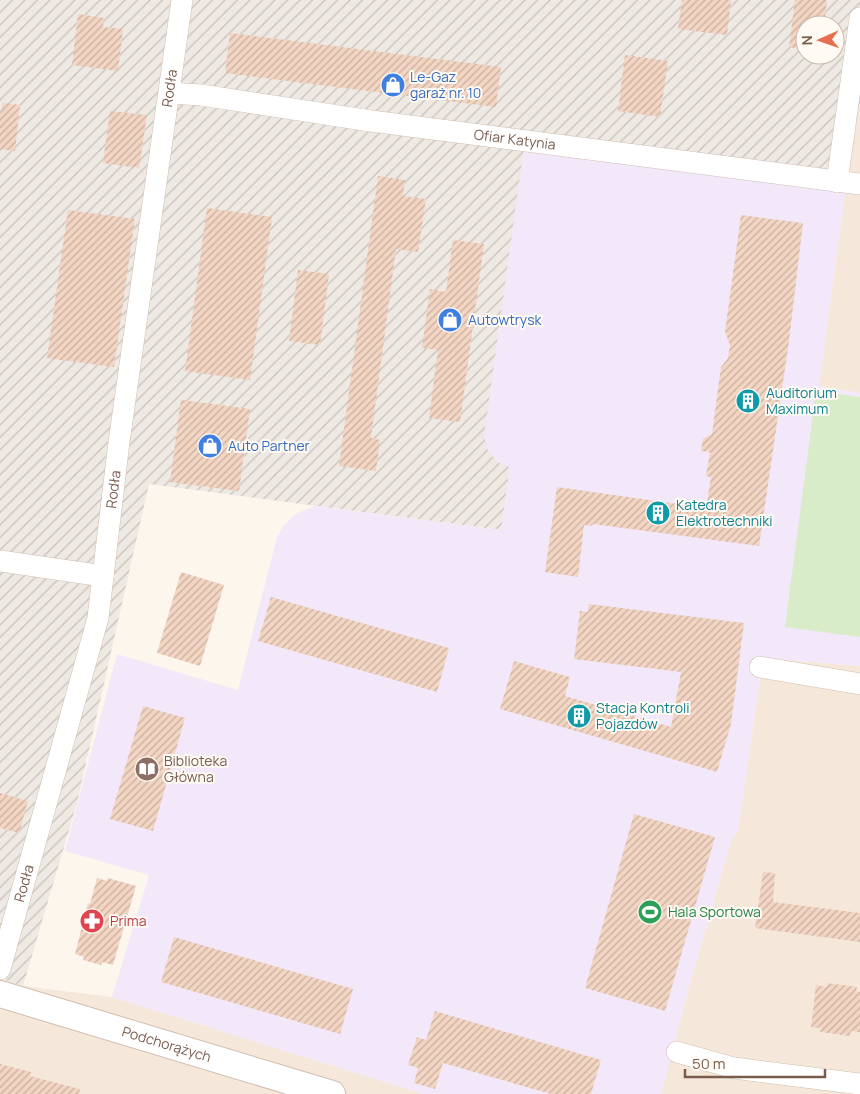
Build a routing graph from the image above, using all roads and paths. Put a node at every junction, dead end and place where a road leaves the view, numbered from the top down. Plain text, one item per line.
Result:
1 (182, 0) edge
2 (860, 18) edge
3 (170, 93) junction
4 (837, 182) junction
5 (860, 184) edge
6 (0, 561) edge
7 (103, 576) junction
8 (760, 667) dead end
9 (860, 684) edge
10 (0, 969) edge
11 (0, 994) edge
12 (677, 1052) dead end
13 (860, 1084) edge
14 (332, 1094) edge

1 - 3 street, Rodła
2 - 4 street
3 - 4 street, Ofiar Katynia
3 - 7 street, Rodła
4 - 5 street, Ofiar Katynia
6 - 7 street
7 - 10 street, Rodła
8 - 9 street
11 - 14 street, Podchorążych
12 - 13 street

